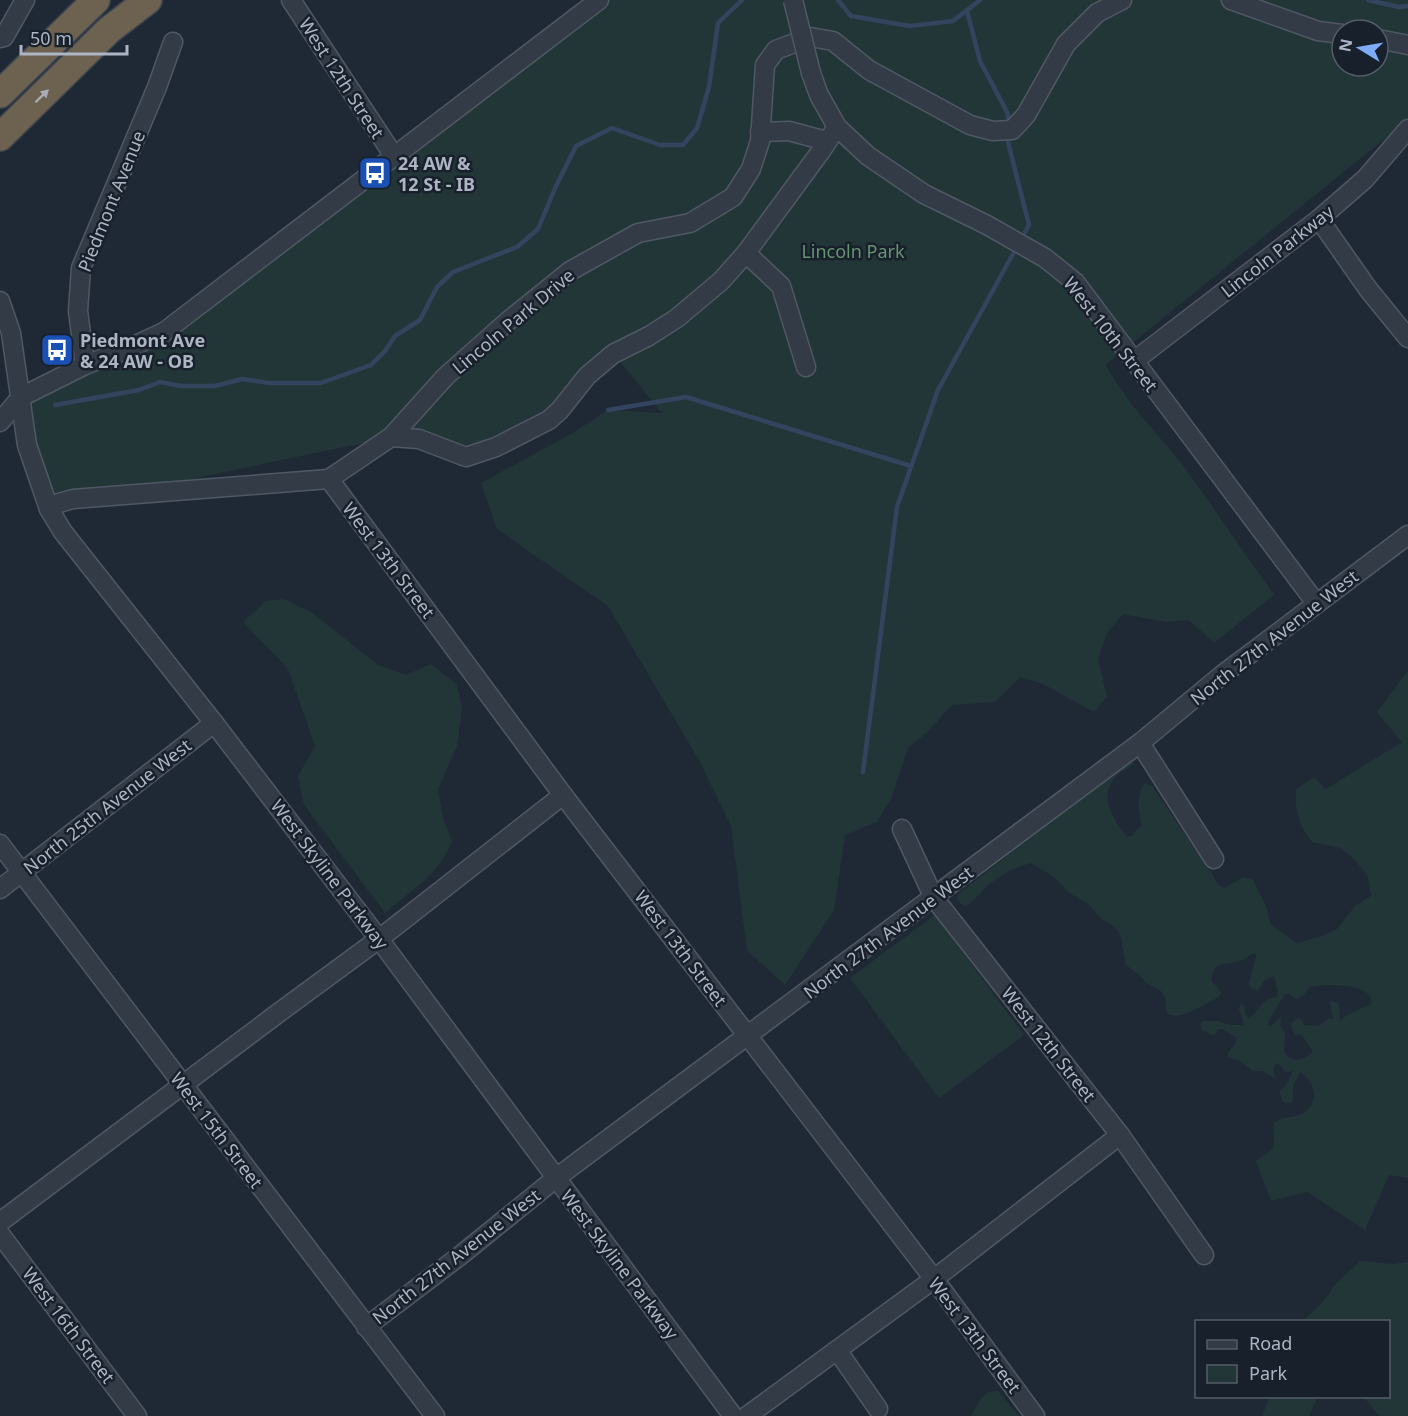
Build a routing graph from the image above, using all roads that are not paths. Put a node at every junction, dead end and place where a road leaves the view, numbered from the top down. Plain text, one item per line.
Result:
1 (25, 0) edge
2 (148, 0) edge
3 (291, 0) edge
4 (599, 0) edge
5 (793, 0) edge
6 (1122, 0) edge
7 (1231, 0) edge
8 (88, 2) edge
9 (580, 6) edge
10 (110, 30) junction
11 (1330, 32) edge
12 (0, 38) edge
13 (1390, 41) edge
14 (173, 42) dead end
15 (1408, 45) edge
16 (0, 94) edge
17 (1408, 129) edge
18 (760, 132) junction
19 (832, 134) junction
20 (0, 136) edge
21 (394, 156) junction
22 (1319, 219) junction
23 (746, 253) junction
24 (0, 301) edge
25 (1408, 338) edge
26 (1134, 361) junction
27 (85, 365) junction
28 (806, 367) dead end
29 (21, 397) junction
30 (0, 422) edge
31 (391, 437) junction
32 (329, 479) junction
33 (49, 509) junction
34 (1408, 535) edge
35 (1316, 603) junction
36 (214, 723) junction
37 (1140, 743) junction
38 (563, 795) junction
39 (902, 830) dead end
40 (0, 844) edge
41 (1215, 859) dead end
42 (22, 872) junction
43 (0, 888) edge
44 (934, 898) junction
45 (379, 939) junction
46 (748, 1036) junction
47 (182, 1084) junction
48 (1120, 1134) junction
49 (556, 1178) junction
50 (0, 1222) edge
51 (0, 1234) edge
52 (1204, 1255) dead end
53 (934, 1279) junction
54 (366, 1326) junction
55 (837, 1350) junction
56 (879, 1409) dead end
57 (137, 1416) edge
58 (435, 1416) edge
59 (733, 1416) edge
60 (747, 1416) edge
61 (1035, 1416) edge

1 - 12 street
2 - 10 highway
3 - 21 street, West 12th Street
4 - 9 street
5 - 19 street, West 10th Street, bridge
6 - 18 street, Lincoln Park Drive
7 - 11 street
8 - 10 street
8 - 16 highway
9 - 21 street
20 -> 10 highway
13 - 15 street
14 - 27 street, Piedmont Avenue
17 - 22 street, Lincoln Parkway
18 - 19 street
18 - 31 street, Lincoln Park Drive
19 - 23 street
19 - 26 street, West 10th Street
21 - 27 street
22 - 25 street
22 - 26 street, Lincoln Parkway
23 - 28 street
23 - 31 street
24 - 29 street, West Skyline Parkway
26 - 35 street, West 10th Street
27 - 29 street
29 - 30 street
29 - 33 street, West Skyline Parkway
31 - 32 street, Lincoln Park Drive
32 - 33 street, Lincoln Park Drive
32 - 38 street, West 13th Street
33 - 36 street, West Skyline Parkway
34 - 35 street, North 27th Avenue West
35 - 37 street, North 27th Avenue West
36 - 42 street, North 25th Avenue West
36 - 45 street, West Skyline Parkway
37 - 41 street
37 - 44 street, North 27th Avenue West
38 - 45 street
38 - 46 street, West 13th Street
39 - 44 street, West 12th Street
40 - 42 street, West 15th Street
42 - 43 street, North 25th Avenue West
42 - 47 street, West 15th Street
44 - 46 street, North 27th Avenue West
44 - 48 street, West 12th Street
45 - 47 street
45 - 49 street, West Skyline Parkway
46 - 49 street, North 27th Avenue West
46 - 53 street, West 13th Street
47 - 50 street
47 - 54 street, West 15th Street
48 - 52 street, West 12th Street
48 - 53 street
49 - 54 street, North 27th Avenue West
49 - 59 street, West Skyline Parkway
51 - 57 street, West 16th Street
53 - 55 street
53 - 61 street, West 13th Street
54 - 58 street, West 15th Street
55 - 56 street
55 - 60 street

